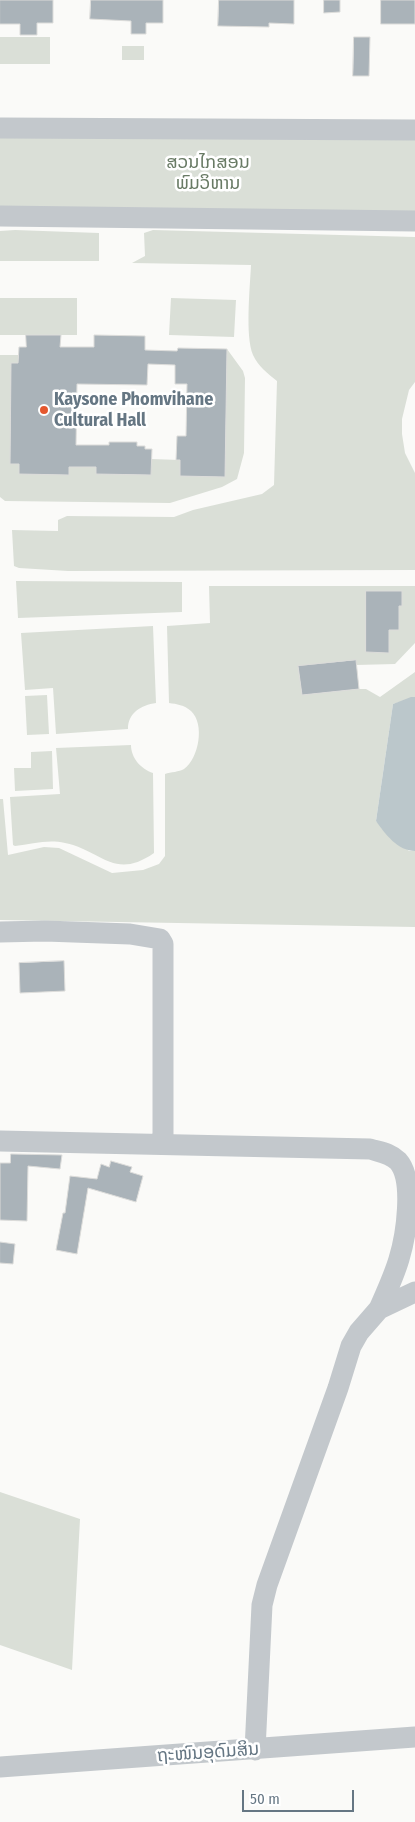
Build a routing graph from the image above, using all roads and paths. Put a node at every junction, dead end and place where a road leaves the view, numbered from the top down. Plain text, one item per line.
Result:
1 (0, 128) edge
2 (415, 130) edge
3 (0, 216) edge
4 (415, 221) edge
5 (0, 932) edge
6 (0, 1141) edge
7 (163, 1144) junction
8 (415, 1292) edge
9 (379, 1310) junction
10 (415, 1738) edge
11 (255, 1750) junction
12 (0, 1767) edge

1 - 2 street
3 - 4 street
5 - 7 street
6 - 7 street
7 - 9 street
8 - 9 street
9 - 11 street
10 - 11 street, ຖະໜົນອຸດົມສິນ
11 - 12 street, ຖະໜົນອຸດົມສິນ

